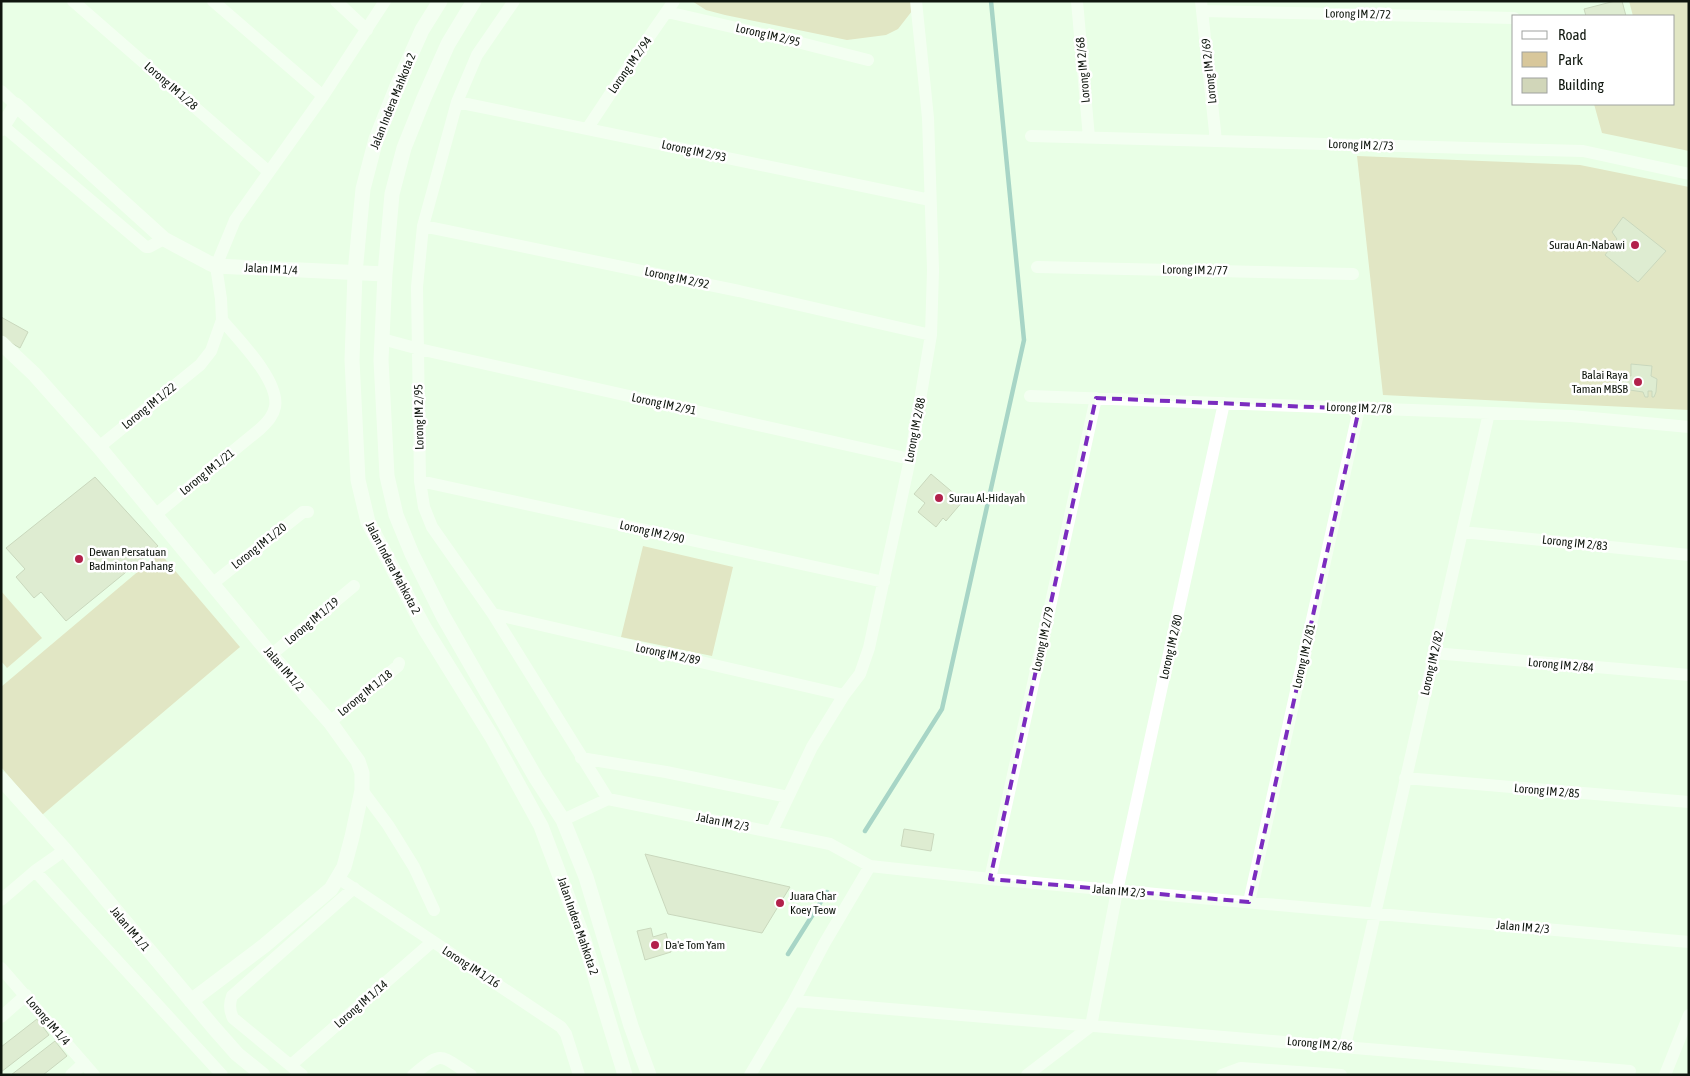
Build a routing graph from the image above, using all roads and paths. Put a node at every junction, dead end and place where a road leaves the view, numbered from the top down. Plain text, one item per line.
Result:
1 (73, 1) edge
2 (213, 1) edge
3 (336, 1) edge
4 (385, 1) edge
5 (440, 1) edge
6 (474, 1) edge
7 (514, 1) edge
8 (916, 1) edge
9 (1077, 1) edge
10 (1202, 6) edge
11 (671, 7) edge
12 (1512, 18) edge
13 (367, 30) junction
14 (868, 60) dead end
15 (1, 92) edge
16 (323, 96) junction
17 (457, 102) junction
18 (16, 104) junction
19 (2, 128) edge
20 (587, 129) junction
21 (1031, 136) dead end
22 (1089, 138) junction
23 (1216, 142) junction
24 (269, 172) junction
25 (1689, 174) edge
26 (930, 200) junction
27 (423, 226) junction
28 (164, 239) junction
29 (216, 266) junction
30 (1037, 266) dead end
31 (356, 273) junction
32 (385, 274) junction
33 (1352, 274) dead end
34 (222, 320) junction
35 (931, 335) junction
36 (382, 339) junction
37 (1, 343) edge
38 (419, 349) junction
39 (1030, 396) dead end
40 (1096, 398) junction
41 (1224, 403) junction
42 (1359, 408) junction
43 (1489, 413) junction
44 (1689, 427) edge
45 (99, 447) junction
46 (910, 459) junction
47 (420, 481) junction
48 (308, 512) dead end
49 (155, 515) junction
50 (1462, 532) junction
51 (1689, 555) edge
52 (884, 582) junction
53 (212, 584) junction
54 (354, 586) dead end
55 (493, 614) junction
56 (1434, 653) junction
57 (271, 655) junction
58 (399, 663) dead end
59 (1689, 675) edge
60 (844, 695) junction
61 (330, 722) junction
62 (581, 758) junction
63 (1405, 778) junction
64 (1, 779) edge
65 (362, 790) junction
66 (788, 797) junction
67 (608, 799) junction
68 (1689, 802) edge
69 (563, 820) junction
70 (772, 831) junction
71 (65, 850) junction
72 (870, 866) junction
73 (35, 871) junction
74 (338, 878) junction
75 (990, 879) junction
76 (354, 888) junction
77 (1117, 891) junction
78 (1, 900) edge
79 (1249, 902) junction
80 (434, 910) dead end
81 (1375, 914) junction
82 (432, 942) junction
83 (1689, 942) edge
84 (1, 968) edge
85 (26, 995) junction
86 (191, 1001) junction
87 (794, 1001) junction
88 (1689, 1015) edge
89 (1, 1017) edge
90 (1091, 1026) junction
91 (1345, 1046) junction
92 (84, 1063) junction
93 (291, 1065) junction
94 (1630, 1071) dead end
95 (70, 1075) edge
96 (94, 1075) edge
97 (222, 1075) edge
98 (263, 1075) edge
99 (302, 1075) edge
100 (413, 1075) edge
101 (471, 1075) edge
102 (579, 1075) edge
103 (625, 1075) edge
104 (649, 1075) edge
105 (750, 1075) edge
106 (1027, 1075) edge
107 (1222, 1075) edge
108 (1341, 1075) edge
109 (1665, 1075) edge

1 - 24 street, Lorong IM 1/28
2 - 16 street
3 - 13 street
4 - 13 street
5 - 31 street, Jalan Indera Mahkota 2
6 - 32 street, Jalan Indera Mahkota 2
7 - 17 street, Lorong IM 2/95
8 - 26 street, Lorong IM 2/88
9 - 22 street, Lorong IM 2/68
10 - 12 street, Lorong IM 2/72
10 - 23 street, Lorong IM 2/69
11 - 14 street, Lorong IM 2/95
11 - 20 street, Lorong IM 2/94
13 - 16 street
15 - 18 street, Jalan IM 1/4
16 - 24 street
17 - 20 street, Lorong IM 2/93
17 - 27 street, Lorong IM 2/95
18 - 19 street
18 - 28 street, Jalan IM 1/4
19 - 28 street
20 - 26 street, Lorong IM 2/93
21 - 22 street, Lorong IM 2/73
22 - 23 street, Lorong IM 2/73
23 - 25 street, Lorong IM 2/73
24 - 29 street
26 - 35 street, Lorong IM 2/88
27 - 35 street, Lorong IM 2/92
27 - 38 street, Lorong IM 2/95
28 - 29 street, Jalan IM 1/4
29 - 31 street, Jalan IM 1/4
29 - 34 street
30 - 33 street, Lorong IM 2/77
31 - 32 street, Jalan IM 1/4
31 - 103 street, Jalan Indera Mahkota 2
32 - 36 street, Jalan Indera Mahkota 2
34 - 45 street, Lorong IM 1/22
34 - 49 street, Lorong IM 1/21
35 - 46 street, Lorong IM 2/88
36 - 38 street, Lorong IM 2/91
36 - 69 street, Jalan Indera Mahkota 2
37 - 45 street, Jalan IM 1/2
38 - 46 street, Lorong IM 2/91
38 - 47 street, Lorong IM 2/95
39 - 40 street, Lorong IM 2/78
40 - 41 street, Lorong IM 2/78
40 - 75 street, Lorong IM 2/79
41 - 42 street, Lorong IM 2/78
41 - 77 street, Lorong IM 2/80
42 - 43 street, Lorong IM 2/78
42 - 79 street, Lorong IM 2/81
43 - 44 street, Lorong IM 2/78
43 - 50 street, Lorong IM 2/82
45 - 49 street, Jalan IM 1/2
46 - 52 street, Lorong IM 2/88
47 - 52 street, Lorong IM 2/90
47 - 55 street, Lorong IM 2/95
48 - 53 street, Lorong IM 1/20
49 - 53 street, Jalan IM 1/2
50 - 51 street, Lorong IM 2/83
50 - 56 street, Lorong IM 2/82
52 - 60 street, Lorong IM 2/88
53 - 57 street, Jalan IM 1/2
54 - 57 street, Lorong IM 1/19
55 - 60 street, Lorong IM 2/89
55 - 62 street, Lorong IM 2/95
56 - 59 street, Lorong IM 2/84
56 - 63 street, Lorong IM 2/82
57 - 61 street, Jalan IM 1/2
58 - 61 street, Lorong IM 1/18
60 - 66 street, Lorong IM 2/88
61 - 65 street, Jalan IM 1/2
62 - 66 street
62 - 67 street, Lorong IM 2/95
63 - 68 street, Lorong IM 2/85
63 - 81 street, Lorong IM 2/82
64 - 71 street, Jalan IM 1/1
65 - 74 street, Jalan IM 1/2
65 - 80 street
66 - 70 street, Lorong IM 2/88
67 - 69 street
67 - 70 street, Jalan IM 2/3
69 - 104 street, Jalan Indera Mahkota 2
70 - 72 street, Jalan IM 2/3
71 - 73 street
71 - 86 street, Jalan IM 1/1
72 - 75 street, Jalan IM 2/3
72 - 87 street
73 - 78 street
73 - 97 street
74 - 76 street, Lorong IM 1/16
74 - 86 street, Jalan IM 1/2
75 - 77 street, Jalan IM 2/3
76 - 82 street, Lorong IM 1/16
76 - 93 street
77 - 79 street, Jalan IM 2/3
77 - 90 street, Lorong IM 2/80
79 - 81 street, Jalan IM 2/3
81 - 83 street, Jalan IM 2/3
81 - 91 street, Lorong IM 2/82
82 - 93 street, Lorong IM 1/14
82 - 102 street, Lorong IM 1/16
84 - 85 street, Lorong IM 1/4
85 - 89 street
85 - 92 street, Lorong IM 1/4
86 - 98 street, Jalan IM 1/1
87 - 90 street, Lorong IM 2/86
87 - 105 street
88 - 109 street
90 - 91 street, Lorong IM 2/86
90 - 106 street
91 - 94 street, Lorong IM 2/86
92 - 95 street
92 - 96 street, Lorong IM 1/4
93 - 99 street
100 - 101 street
107 - 108 street

